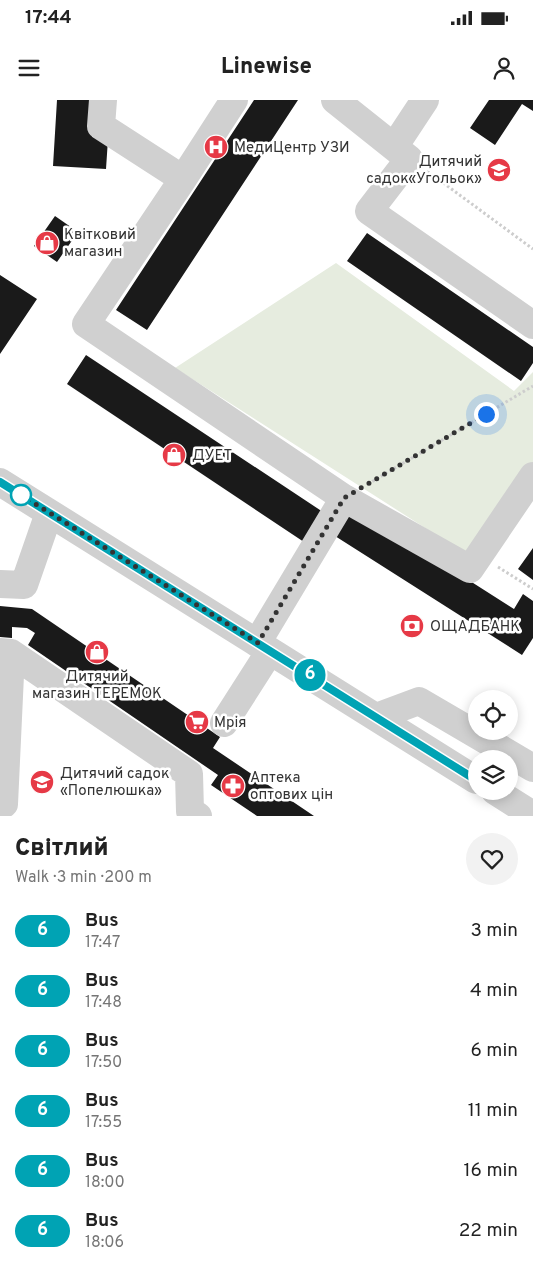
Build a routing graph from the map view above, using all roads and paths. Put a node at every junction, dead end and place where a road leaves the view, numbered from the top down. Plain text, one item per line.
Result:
1 (103, 100) edge
2 (234, 100) edge
3 (335, 100) edge
4 (425, 100) edge
5 (402, 153) junction
6 (183, 179) junction
7 (533, 249) edge
8 (533, 325) edge
9 (533, 386) edge
10 (533, 476) edge
11 (0, 482) edge
12 (344, 498) junction
13 (49, 513) junction
14 (480, 555) junction
15 (0, 584) edge
16 (533, 589) edge
17 (264, 647) junction
18 (6, 653) edge
19 (376, 717) junction
20 (224, 723) dead end
21 (496, 750) edge
22 (518, 761) edge
23 (533, 768) edge
24 (468, 775) edge
25 (509, 800) edge
26 (4, 804) dead end
27 (533, 815) edge
28 (198, 816) edge

1 - 6 street
2 - 6 street
3 - 5 street
4 - 5 street
5 - 7 path
5 - 8 street
6 - 12 street
9 - 12 path
10 - 14 street
11 - 13 street
12 - 14 street
12 - 17 street
13 - 15 street
13 - 17 street
14 - 16 path
17 - 19 street
17 - 20 street
18 - 26 street
18 - 28 street
19 - 21 street
19 - 24 street
22 - 23 street
25 - 27 street

